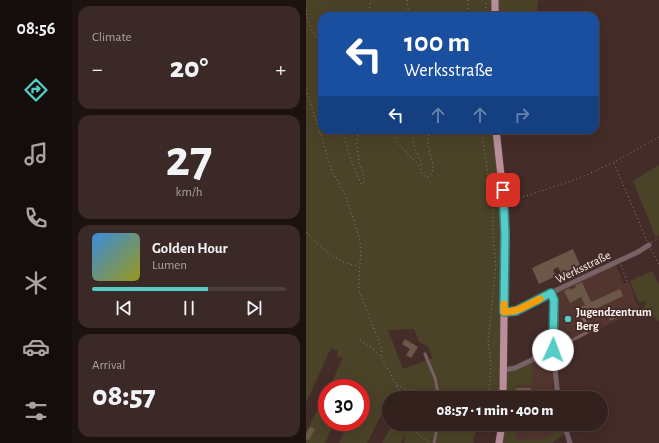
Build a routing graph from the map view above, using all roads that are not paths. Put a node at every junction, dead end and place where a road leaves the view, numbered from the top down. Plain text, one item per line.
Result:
1 (495, 0) edge
2 (495, 12) edge
3 (496, 134) edge
4 (649, 245) road end
5 (551, 293) junction
6 (580, 310) dead end
7 (504, 312) junction
8 (553, 350) junction
9 (425, 354) dead end
10 (504, 370) junction
11 (438, 391) edge
12 (503, 391) edge
13 (557, 391) edge
14 (436, 431) edge
15 (501, 431) edge
16 (566, 431) edge
17 (432, 443) edge
18 (499, 443) edge
19 (570, 443) edge

1 - 2 main road
3 - 7 main road
4 - 5 street, Werksstraße
5 - 7 street, Werksstraße
5 - 8 street
6 - 8 lane
7 - 10 main road
8 - 10 street
8 - 13 street
9 - 11 lane
10 - 12 main road
14 - 17 lane
15 - 18 main road
16 - 19 street

